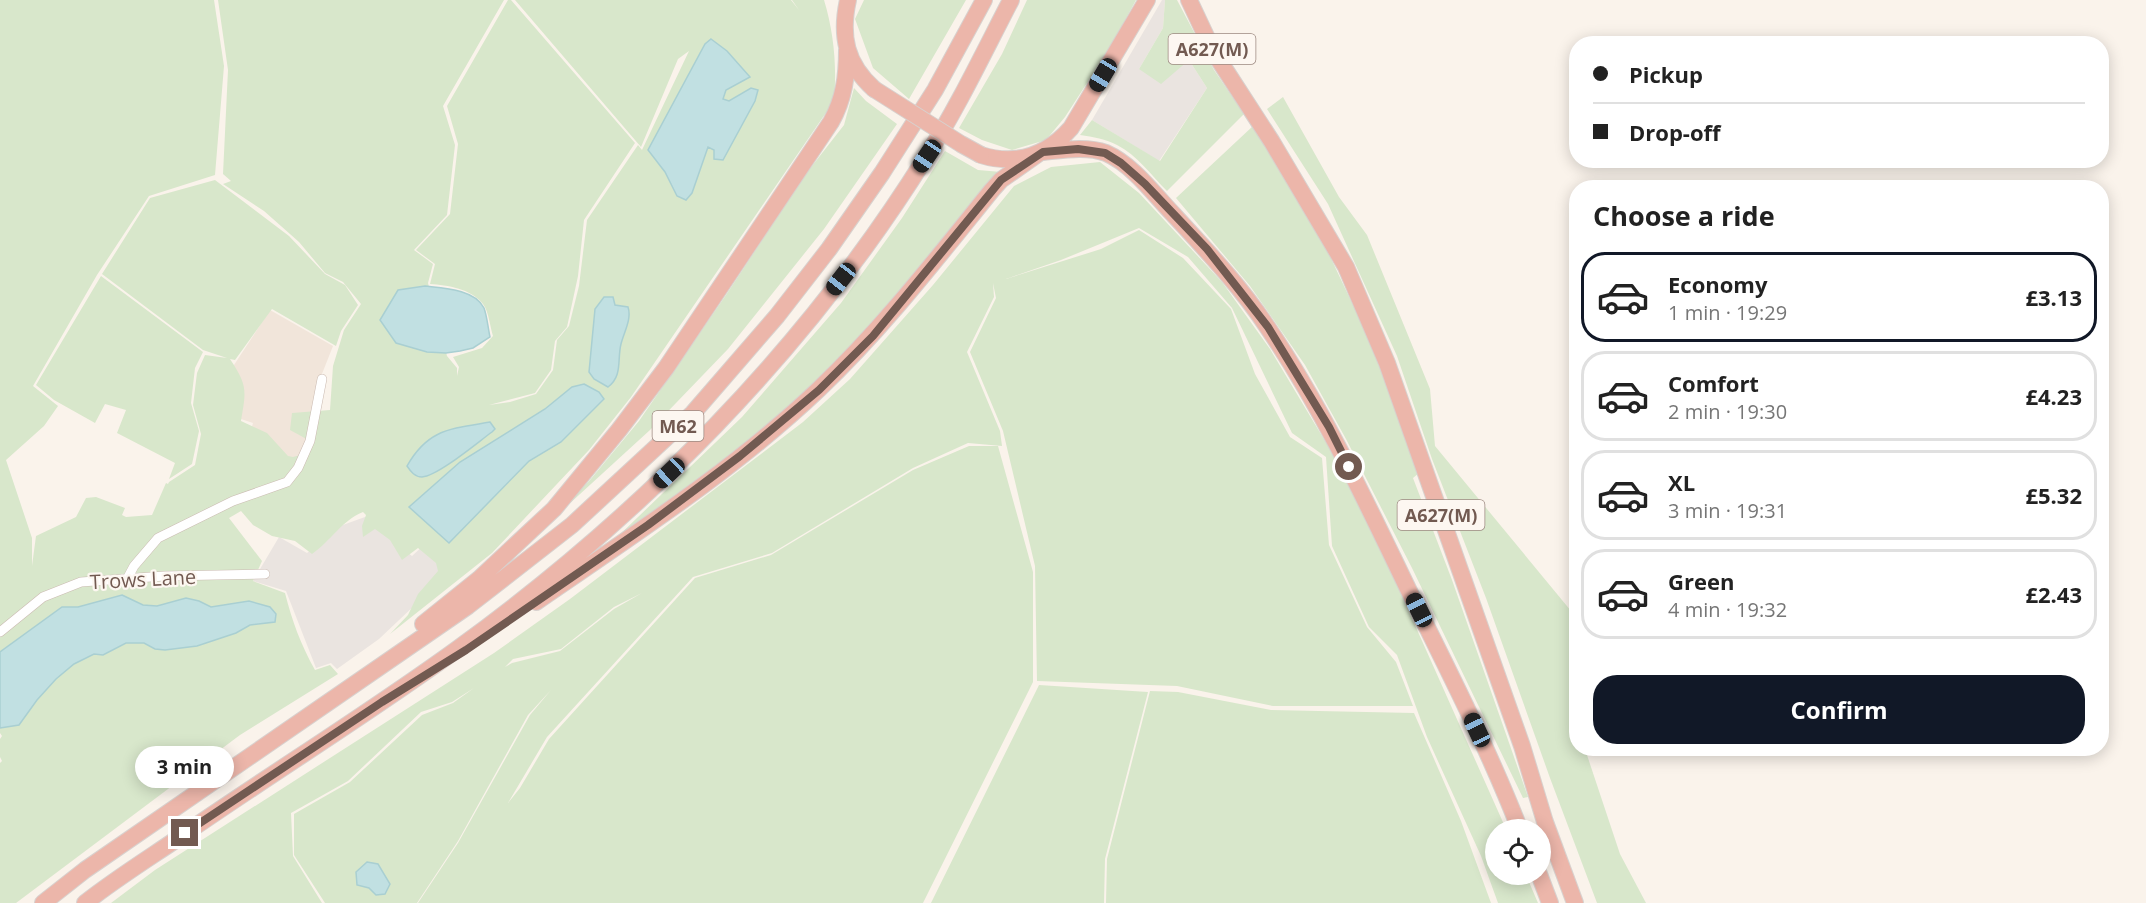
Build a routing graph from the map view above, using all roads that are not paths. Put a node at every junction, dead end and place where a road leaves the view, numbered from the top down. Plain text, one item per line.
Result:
1 (836, 0) edge
2 (848, 0) edge
3 (984, 0) edge
4 (1011, 0) edge
5 (1147, 0) edge
6 (1189, 0) edge
7 (844, 29) junction
8 (847, 50) junction
9 (1040, 153) junction
10 (322, 379) dead end
11 (265, 574) dead end
12 (127, 579) junction
13 (0, 632) edge
14 (382, 702) junction
15 (263, 747) junction
16 (1531, 777) junction
17 (1516, 819) edge
18 (1543, 885) edge
19 (43, 903) edge
20 (85, 903) edge
21 (1550, 903) edge
22 (1575, 903) edge
23 (1587, 903) edge

1 - 7 highway, A627(M)
2 - 7 highway, A627(M)
3 - 15 highway, M62
4 - 14 highway, M62
5 - 9 highway, A627(M)
6 - 16 highway, A627(M)
7 - 8 highway, A627(M)
8 - 9 highway, A627(M), bridge
8 - 15 highway, M62
9 - 14 highway, M62
9 - 17 highway, A627(M)
10 - 12 street
11 - 12 street, Trows Lane
12 - 13 street, Trows Lane
14 - 20 highway, M62
15 - 19 highway, M62
16 - 22 highway, A627(M)
16 - 23 highway, A627(M)
18 - 21 highway

